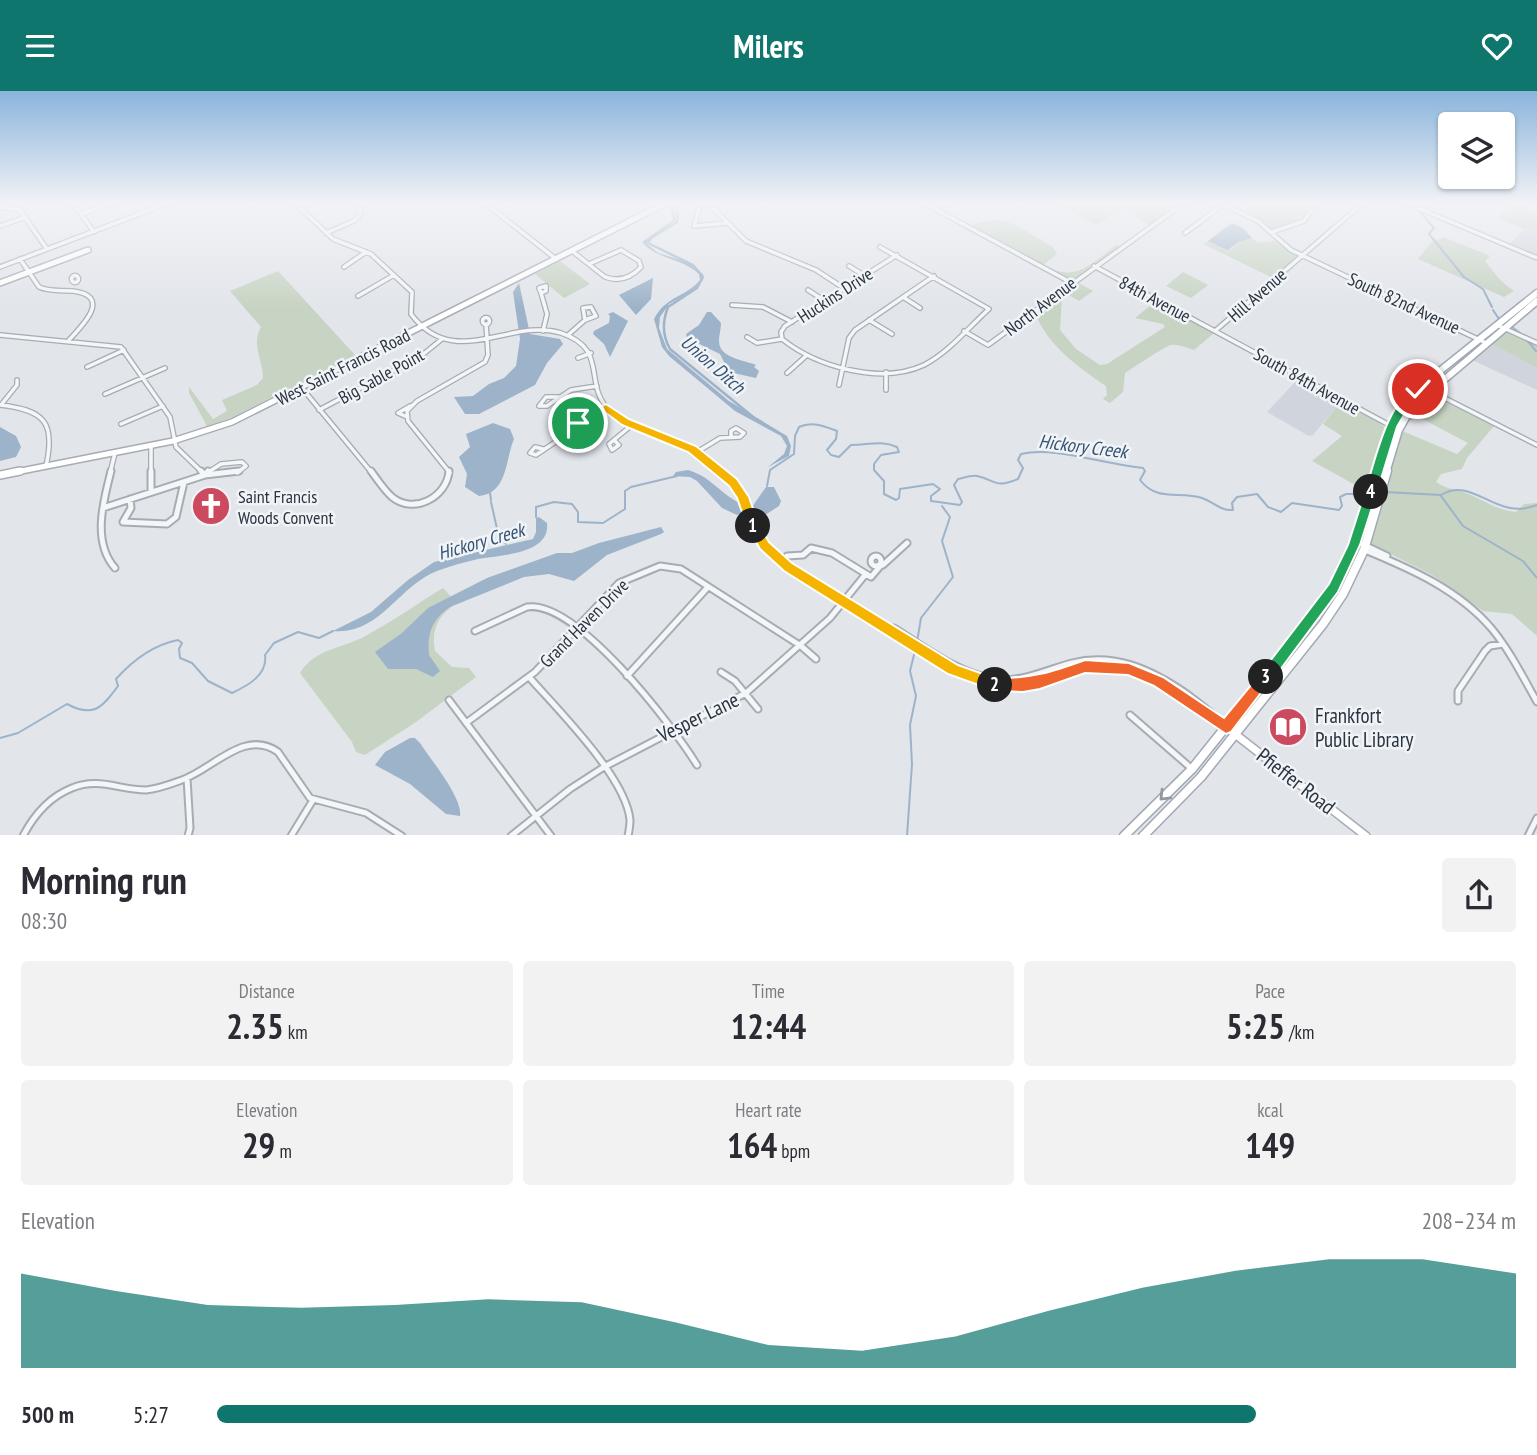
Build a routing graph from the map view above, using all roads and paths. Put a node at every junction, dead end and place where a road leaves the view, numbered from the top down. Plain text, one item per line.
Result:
1 (40, 238) edge
2 (78, 238) edge
3 (332, 238) edge
4 (529, 238) edge
5 (598, 238) edge
6 (741, 238) edge
7 (988, 238) edge
8 (1134, 238) edge
9 (1276, 238) edge
10 (1322, 238) edge
11 (1489, 238) edge
12 (880, 247) dead end
13 (47, 249) junction
14 (88, 250) dead end
15 (367, 251) junction
16 (572, 251) junction
17 (897, 255) junction
18 (1302, 255) junction
19 (1537, 258) edge
20 (20, 259) junction
21 (556, 259) junction
22 (589, 264) junction
23 (1, 266) edge
24 (849, 266) dead end
25 (1094, 266) junction
26 (344, 267) dead end
27 (28, 273) junction
28 (394, 275) junction
29 (865, 276) junction
30 (934, 276) junction
31 (71, 282) dead end
32 (0, 283) edge
33 (1072, 283) junction
34 (845, 289) junction
35 (808, 290) dead end
36 (60, 291) junction
37 (541, 293) dead end
38 (1537, 293) edge
39 (358, 296) dead end
40 (903, 297) junction
41 (825, 301) junction
42 (1537, 301) edge
43 (732, 305) dead end
44 (920, 308) dead end
45 (585, 320) dead end
46 (869, 320) junction
47 (792, 322) junction
48 (486, 324) dead end
49 (423, 326) junction
50 (1501, 326) junction
51 (543, 331) junction
52 (964, 331) junction
53 (1215, 331) junction
54 (892, 334) dead end
55 (0, 335) edge
56 (568, 335) junction
57 (747, 337) dead end
58 (442, 339) junction
59 (782, 339) junction
60 (68, 340) junction
61 (487, 341) junction
62 (1483, 342) junction
63 (1537, 343) edge
64 (124, 350) junction
65 (591, 353) junction
66 (806, 356) junction
67 (578, 358) dead end
68 (843, 366) junction
69 (87, 367) dead end
70 (165, 368) dead end
71 (886, 372) junction
72 (787, 373) dead end
73 (143, 378) junction
74 (17, 380) dead end
75 (839, 385) dead end
76 (597, 386) junction
77 (302, 388) junction
78 (1425, 388) junction
79 (886, 390) dead end
80 (105, 394) dead end
81 (560, 397) junction
82 (0, 405) edge
83 (163, 406) junction
84 (411, 406) junction
85 (606, 408) junction
86 (319, 410) junction
87 (407, 417) junction
88 (121, 424) dead end
89 (632, 425) junction
90 (1395, 428) junction
91 (731, 436) dead end
92 (614, 440) dead end
93 (173, 441) junction
94 (151, 445) junction
95 (1537, 445) edge
96 (543, 449) dead end
97 (697, 452) junction
98 (115, 453) junction
99 (46, 466) junction
100 (0, 475) edge
101 (205, 475) junction
102 (184, 482) junction
103 (151, 492) junction
104 (130, 499) junction
105 (1373, 501) junction
106 (103, 508) junction
107 (907, 543) dead end
108 (1355, 543) junction
109 (1365, 547) junction
110 (781, 562) junction
111 (115, 568) dead end
112 (865, 575) junction
113 (708, 587) junction
114 (844, 601) junction
115 (580, 629) junction
116 (475, 631) dead end
117 (1503, 644) junction
118 (801, 646) junction
119 (816, 659) dead end
120 (721, 672) dead end
121 (627, 676) junction
122 (529, 677) junction
123 (746, 693) junction
124 (449, 700) dead end
125 (1458, 701) dead end
126 (1537, 702) edge
127 (758, 709) dead end
128 (1130, 715) dead end
129 (466, 723) junction
130 (1222, 725) junction
131 (673, 728) junction
132 (1236, 734) junction
133 (697, 765) dead end
134 (604, 767) junction
135 (1192, 769) junction
136 (187, 778) junction
137 (313, 800) junction
138 (536, 817) junction
139 (1537, 818) edge
140 (1535, 828) edge
141 (23, 835) edge
142 (188, 835) edge
143 (291, 835) edge
144 (402, 835) edge
145 (510, 835) edge
146 (551, 835) edge
147 (628, 835) edge
148 (1124, 835) edge
149 (1143, 835) edge
150 (1366, 835) edge
151 (1528, 835) edge

1 - 13 street
2 - 13 street
3 - 15 street
4 - 21 street
5 - 16 street, West Saint Francis Road
6 - 34 street
7 - 33 street
8 - 25 street, North Avenue
9 - 18 street, South 82nd Avenue
10 - 18 street, Hill Avenue
11 - 19 street
12 - 17 street
13 - 20 street
14 - 27 street
15 - 26 street
15 - 28 street
16 - 21 street, West Saint Francis Road
16 - 22 street
17 - 29 street, Huckins Drive
17 - 30 street
18 - 53 street, Hill Avenue
18 - 62 street, South 82nd Avenue
20 - 23 street
20 - 27 street
21 - 49 street, West Saint Francis Road
22 - 22 street
24 - 29 street
25 - 33 street, North Avenue
25 - 53 street, 84th Avenue
27 - 32 street
27 - 36 street
28 - 39 street
28 - 49 street
29 - 34 street, Huckins Drive
30 - 40 street
30 - 52 street
31 - 36 street
33 - 52 street, North Avenue
34 - 41 street, Huckins Drive
35 - 41 street
36 - 60 street
37 - 51 street
38 - 50 main road
40 - 44 street
40 - 46 street
41 - 47 street, Huckins Drive
42 - 50 main road
43 - 47 street
45 - 56 street
46 - 54 street
46 - 68 street
47 - 59 street, Huckins Drive
48 - 61 street
49 - 58 street
49 - 77 street, West Saint Francis Road
50 - 62 main road
50 - 63 street
51 - 56 street
51 - 61 street
52 - 71 street
53 - 90 street, South 84th Avenue
55 - 60 street
56 - 65 street
57 - 59 street
58 - 61 street
58 - 86 street, Big Sable Point
59 - 66 street
60 - 64 street
61 - 84 street
62 - 78 main road
64 - 69 street
64 - 73 street
65 - 67 street
65 - 76 street
66 - 68 street
66 - 72 street
68 - 71 street
68 - 75 street
70 - 73 street
71 - 79 street
73 - 80 street
73 - 83 street
74 - 82 street
76 - 81 street
76 - 85 street
77 - 86 street
77 - 93 street, West Saint Francis Road
78 - 90 main road
78 - 95 street
81 - 81 street
82 - 99 street
83 - 88 street
83 - 93 street
84 - 87 street
84 - 87 street
85 - 89 street
85 - 96 street
86 - 87 street
89 - 92 street
89 - 97 street
90 - 105 main road
91 - 97 street
93 - 94 street, West Saint Francis Road
93 - 101 street
94 - 98 street, West Saint Francis Road
94 - 103 street
97 - 110 street
98 - 99 street, West Saint Francis Road
98 - 106 street
99 - 100 street, West Saint Francis Road
101 - 101 street
101 - 102 street
102 - 103 street
102 - 104 street
103 - 104 street
104 - 106 street
105 - 108 main road
105 - 109 main road
106 - 111 street
107 - 112 street
108 - 109 street
108 - 130 main road
109 - 117 street
109 - 132 main road
110 - 112 street
110 - 114 street
112 - 114 street, Vesper Lane
113 - 115 street, Grand Haven Drive
113 - 118 street, Grand Haven Drive
113 - 121 street
114 - 118 street, Vesper Lane
114 - 130 street
115 - 116 street
115 - 121 street
115 - 122 street, Grand Haven Drive
117 - 125 street
117 - 126 street
118 - 119 street, Grand Haven Drive
118 - 123 street, Vesper Lane
120 - 123 street
121 - 131 street
122 - 129 street, Grand Haven Drive
122 - 134 street
123 - 127 street
123 - 131 street, Vesper Lane
124 - 129 street
128 - 135 street
129 - 138 street
130 - 132 street, Pfieffer Road
130 - 135 main road
131 - 133 street
131 - 134 street, Vesper Lane
132 - 149 main road
132 - 150 street, Pfieffer Road
134 - 138 street, Vesper Lane
134 - 147 street
135 -> 148 main road
136 - 137 street
136 - 141 street
136 - 142 street
137 - 143 street
137 - 144 street
138 - 145 street, Vesper Lane
138 - 146 street
139 - 140 street
140 - 151 street

